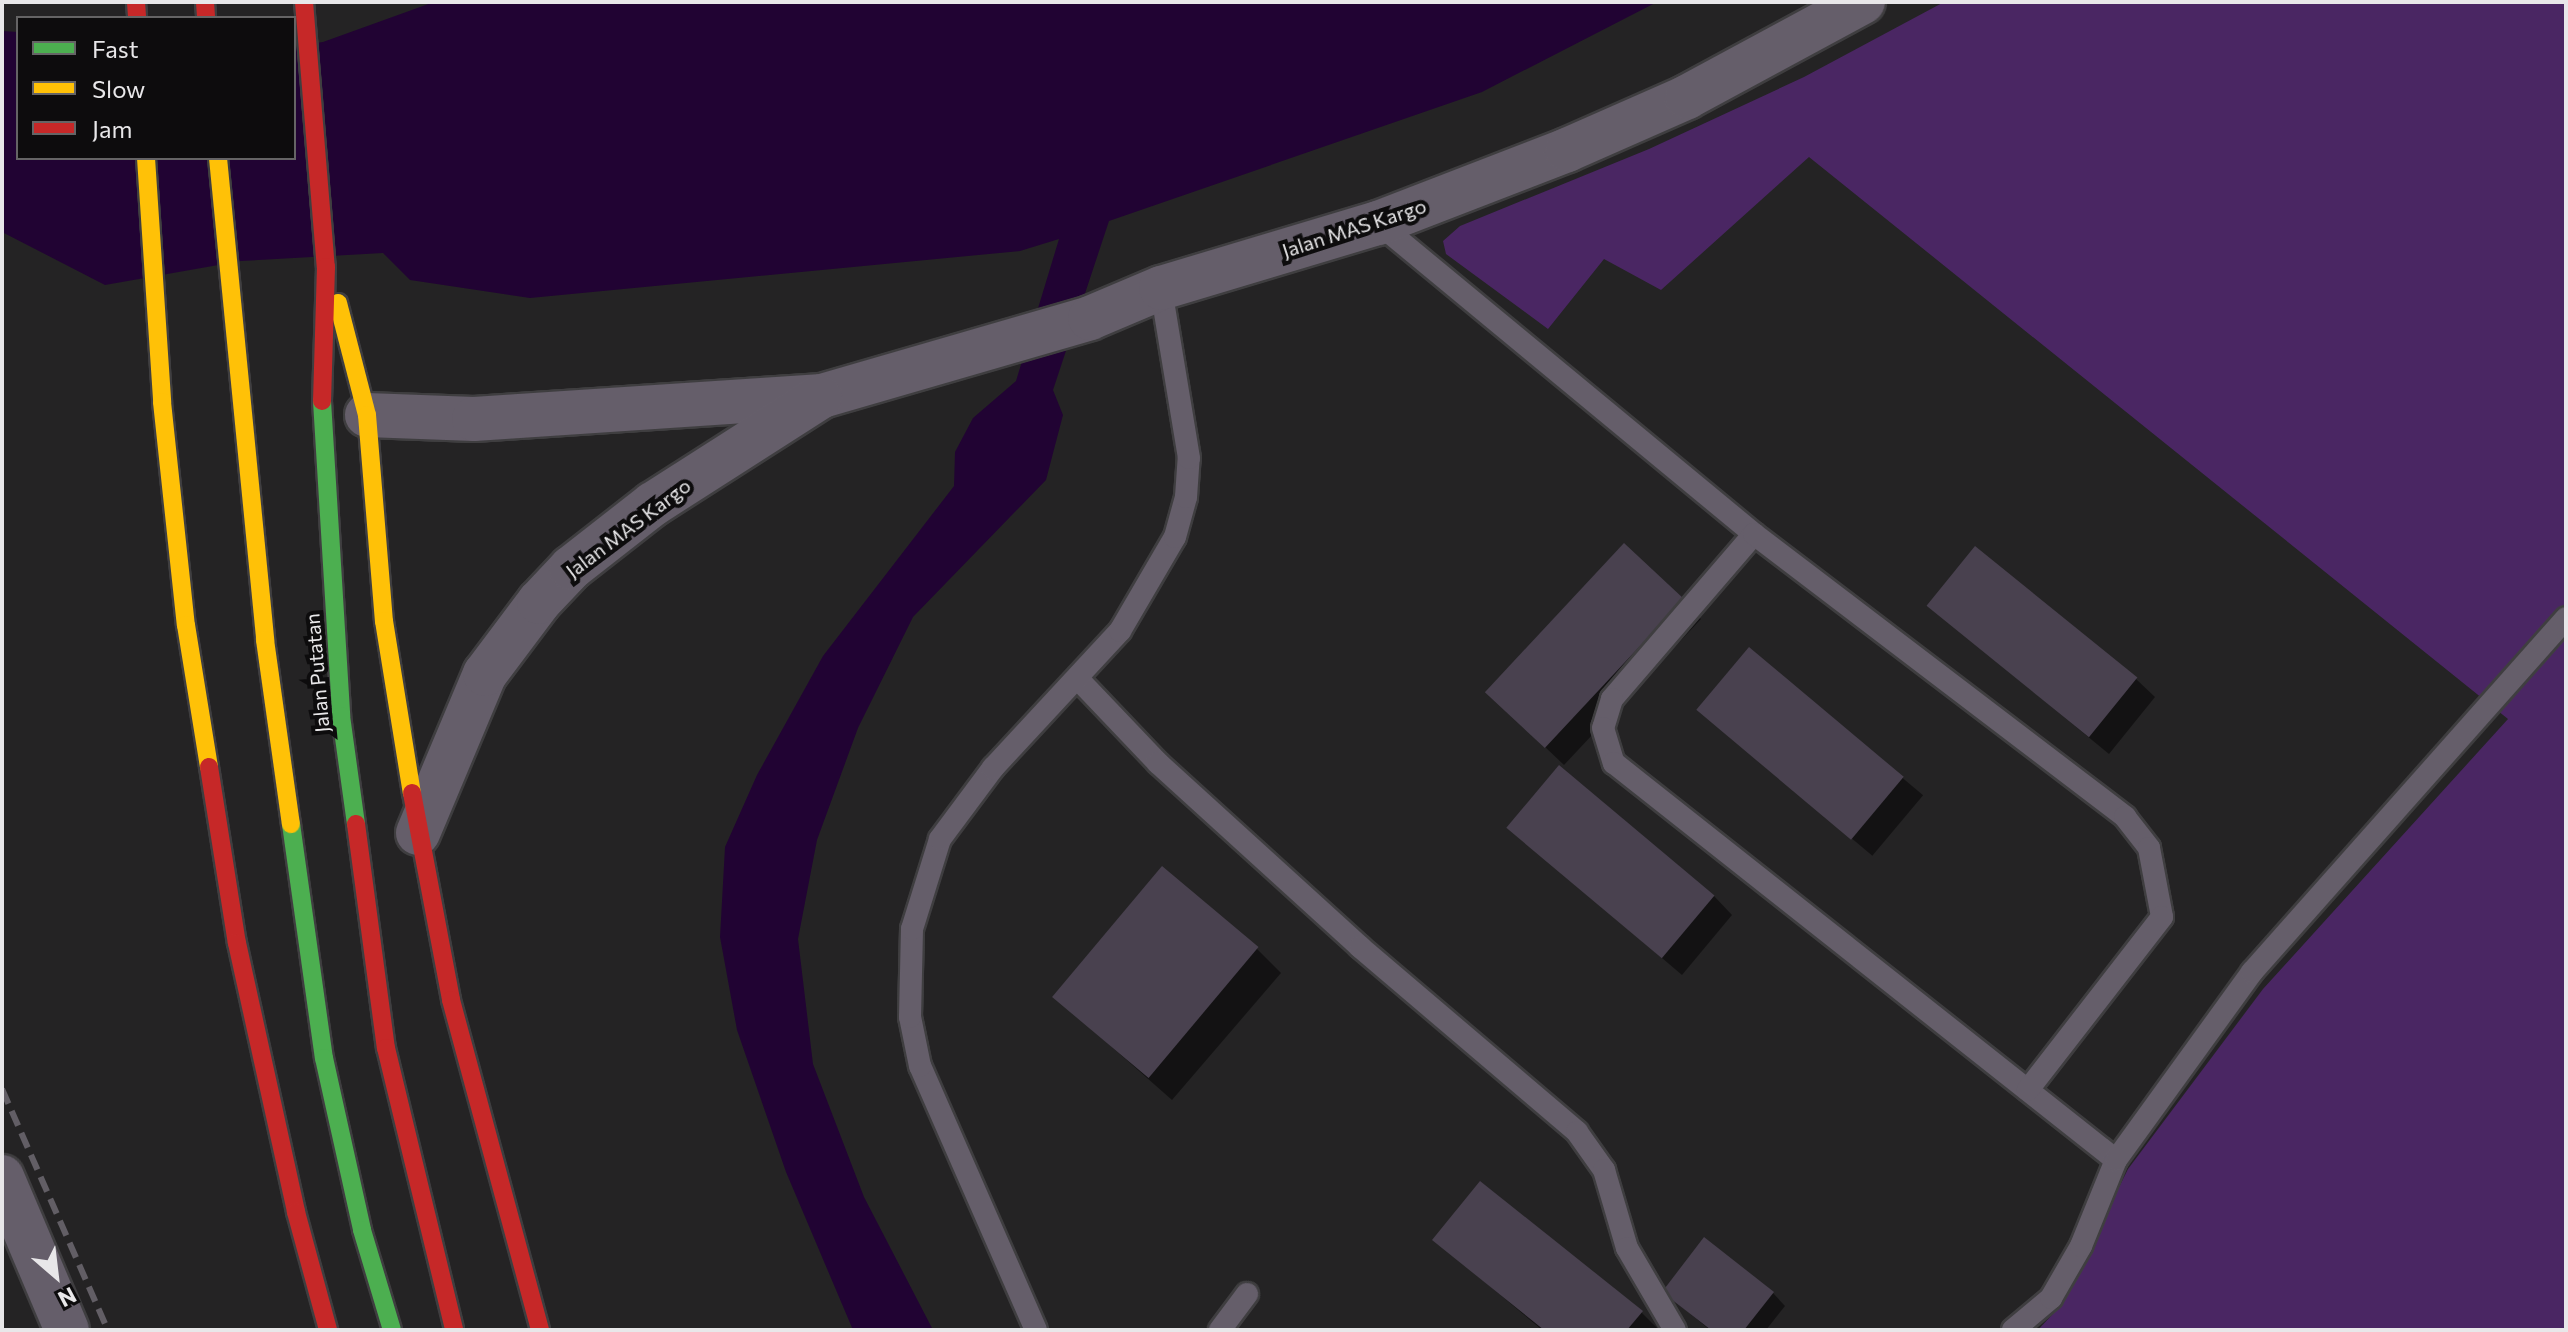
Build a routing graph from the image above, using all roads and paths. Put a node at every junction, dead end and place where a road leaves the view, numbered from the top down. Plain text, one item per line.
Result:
1 (304, 2) edge
2 (1863, 2) edge
3 (146, 160) edge
4 (218, 160) edge
5 (1378, 223) junction
6 (326, 267) junction
7 (1161, 288) junction
8 (822, 396) junction
9 (367, 415) junction
10 (1754, 534) junction
11 (2566, 618) edge
12 (1079, 680) junction
13 (418, 833) junction
14 (2028, 1090) junction
15 (2116, 1160) junction
16 (2, 1177) edge
17 (1247, 1294) dead end
18 (67, 1330) edge
19 (328, 1330) edge
20 (392, 1330) edge
21 (454, 1330) edge
22 (540, 1330) edge
23 (1036, 1330) edge
24 (1220, 1330) edge
25 (1675, 1330) edge
26 (2013, 1330) edge

1 - 6 highway, Jalan Putatan
2 - 5 street, Jalan MAS Kargo
3 - 19 highway
4 - 20 highway
5 - 7 street, Jalan MAS Kargo
5 - 10 lane
6 - 9 highway
6 - 21 highway, Jalan Putatan
7 - 8 street, Jalan MAS Kargo
7 - 12 lane
8 - 9 street, Jalan MAS Kargo
8 - 13 street, Jalan MAS Kargo
9 - 13 highway
10 - 14 lane
10 - 14 lane
11 - 15 lane
12 - 23 lane
12 - 25 lane
13 - 22 highway
14 - 15 lane
15 - 26 lane
16 - 18 street
17 - 24 lane

